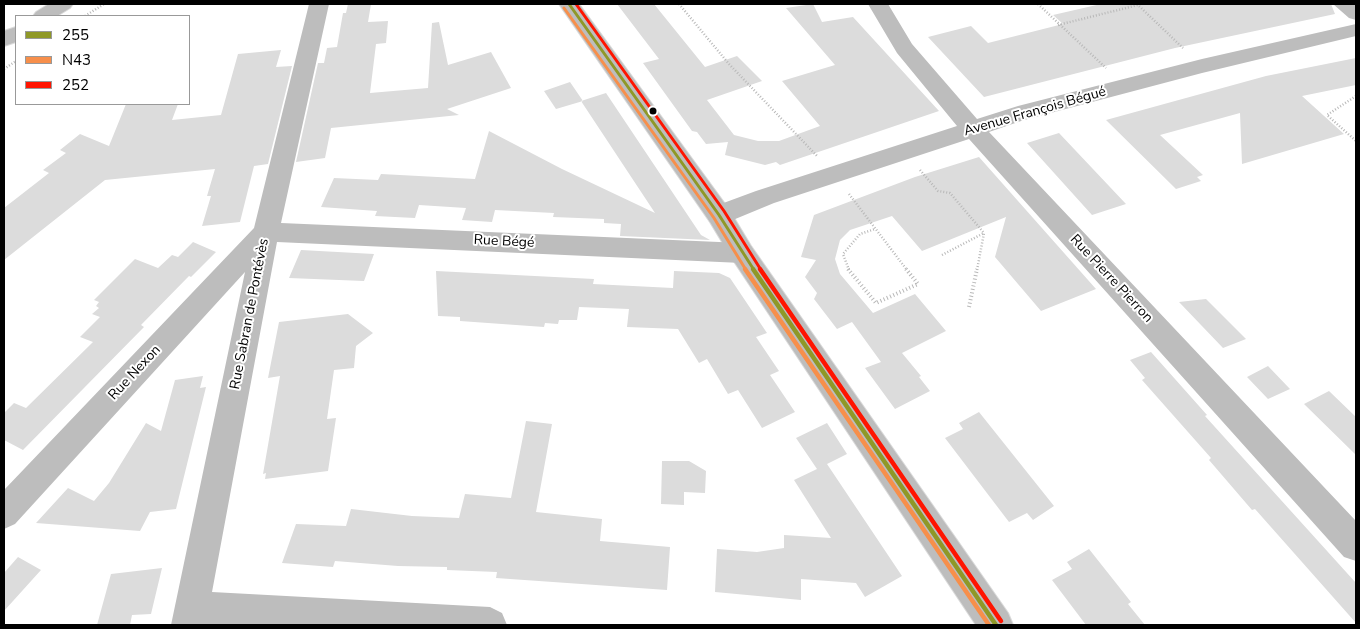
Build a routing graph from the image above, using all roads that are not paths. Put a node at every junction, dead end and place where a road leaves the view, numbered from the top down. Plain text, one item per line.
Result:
1 (63, 4) edge
2 (319, 4) edge
3 (569, 4) edge
4 (878, 4) edge
5 (1343, 4) edge
6 (1356, 14) edge
7 (45, 15) edge
8 (1356, 30) edge
9 (15, 34) edge
10 (4, 40) edge
11 (974, 130) junction
12 (719, 215) junction
13 (266, 232) junction
14 (742, 254) junction
15 (4, 513) edge
16 (1356, 546) edge
17 (191, 616) edge
18 (490, 625) edge
19 (996, 625) edge

1 - 7 street
2 - 13 street, Rue Sabran de Pontévès
3 - 12 street
4 - 11 street, Rue Pierre Pierron
5 - 6 street
8 - 11 street, Avenue François Bégué
9 - 10 street
11 - 12 street, Avenue François Bégué
11 - 16 street, Rue Pierre Pierron
12 - 14 street
13 - 14 street, Rue Bégé
13 - 15 street, Rue Nexon
13 - 17 street, Rue Sabran de Pontévès
14 - 19 street
17 - 18 street

